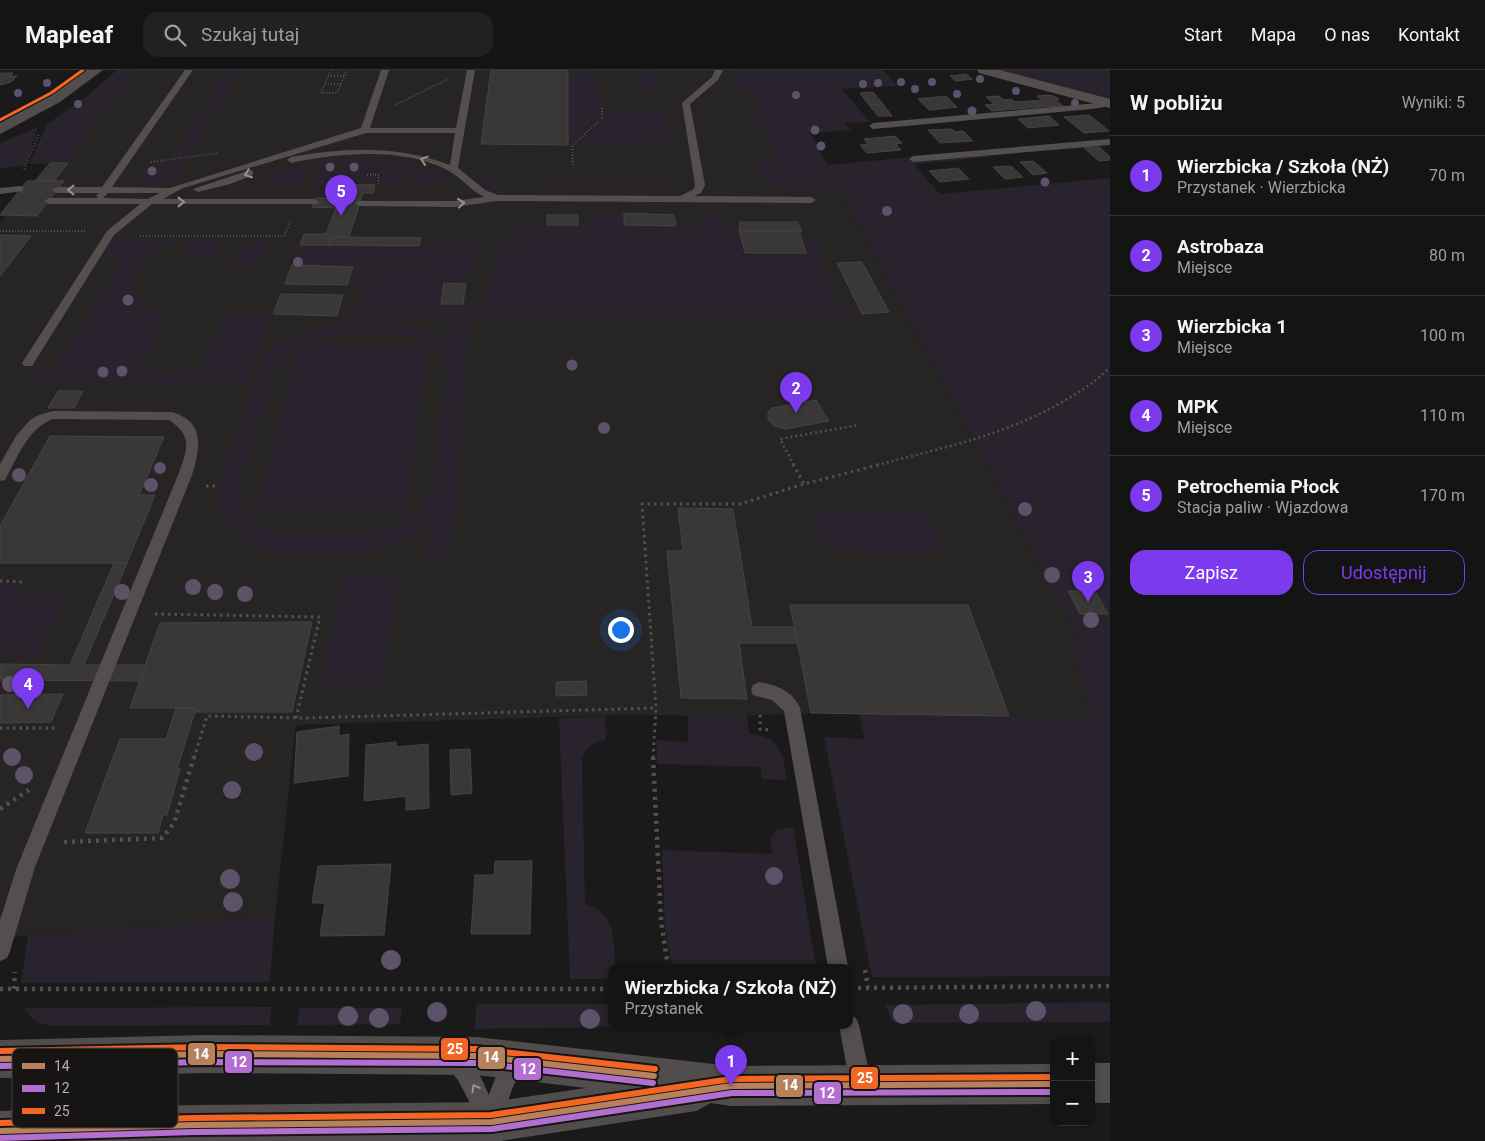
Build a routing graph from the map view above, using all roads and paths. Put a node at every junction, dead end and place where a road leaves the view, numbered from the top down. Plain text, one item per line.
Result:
1 (96, 70) edge
2 (189, 70) edge
3 (331, 70) edge
4 (347, 70) edge
5 (385, 70) edge
6 (471, 70) edge
7 (719, 70) edge
8 (984, 70) edge
9 (328, 76) junction
10 (344, 76) junction
11 (450, 78) dead end
12 (325, 84) junction
13 (341, 84) junction
14 (1110, 104) edge
15 (602, 108) dead end
16 (369, 118) junction
17 (873, 126) dead end
18 (0, 129) edge
19 (41, 130) dead end
20 (365, 130) junction
21 (460, 131) junction
22 (1110, 142) edge
23 (224, 152) dead end
24 (912, 159) dead end
25 (573, 165) dead end
26 (120, 168) junction
27 (453, 170) junction
28 (22, 172) dead end
29 (375, 175) dead end
30 (20, 190) dead end
31 (57, 190) dead end
32 (106, 190) junction
33 (172, 190) junction
34 (378, 190) dead end
35 (0, 191) edge
36 (497, 198) junction
37 (0, 199) edge
38 (11, 200) dead end
39 (670, 200) junction
40 (812, 200) dead end
41 (49, 201) dead end
42 (98, 202) junction
43 (149, 202) junction
44 (314, 202) dead end
45 (360, 203) dead end
46 (28, 364) dead end
47 (1110, 367) edge
48 (858, 425) dead end
49 (0, 476) edge
50 (804, 484) junction
51 (0, 582) edge
52 (25, 582) dead end
53 (151, 614) dead end
54 (759, 690) dead end
55 (656, 708) junction
56 (296, 718) junction
57 (0, 728) edge
58 (60, 728) dead end
59 (35, 785) dead end
60 (0, 809) edge
61 (56, 843) dead end
62 (0, 951) edge
63 (668, 964) edge
64 (837, 964) edge
65 (1110, 986) edge
66 (853, 988) edge
67 (0, 989) edge
68 (608, 989) edge
69 (850, 1029) edge
70 (178, 1055) edge
71 (453, 1056) junction
72 (522, 1060) junction
73 (1095, 1083) edge
74 (1110, 1083) edge
75 (1050, 1084) edge
76 (861, 1085) junction
77 (730, 1086) junction
78 (492, 1131) edge
79 (185, 1133) edge
80 (28, 1134) edge

1 - 18 street
2 - 26 lane
3 - 9 path
4 - 10 path
5 - 16 lane
6 - 21 lane
7 - 39 lane
8 - 14 street
9 - 10 path
9 - 12 path
10 - 13 path
11 - 16 path
12 - 13 path
12 - 13 path
14 - 17 lane
15 - 25 path
16 - 20 lane
19 - 28 path
20 - 21 lane
20 - 33 lane
21 - 27 lane
22 - 24 lane
23 - 26 path
26 - 32 lane
27 -> 33 lane
27 - 36 lane
29 - 34 path
30 - 35 lane
32 -> 31 lane
32 - 33 lane
32 - 42 lane
33 - 43 lane
36 - 39 lane
45 -> 36 lane
37 - 38 lane
39 - 40 lane
41 - 42 lane
42 - 43 lane
43 -> 44 lane
43 - 46 lane
47 - 50 path
48 - 50 path
49 - 62 lane
50 - 55 path
51 - 52 path
53 - 56 path
54 - 64 lane
55 - 56 path
55 - 63 path
56 - 61 path
57 - 58 path
59 - 60 path
65 - 66 path
67 - 68 path
69 - 76 lane
70 - 71 street
71 - 72 street
78 -> 71 lane
72 - 77 street
72 - 78 lane
73 - 74 street
75 - 76 street
76 - 77 street
77 - 78 street
78 - 79 street
79 - 80 street

